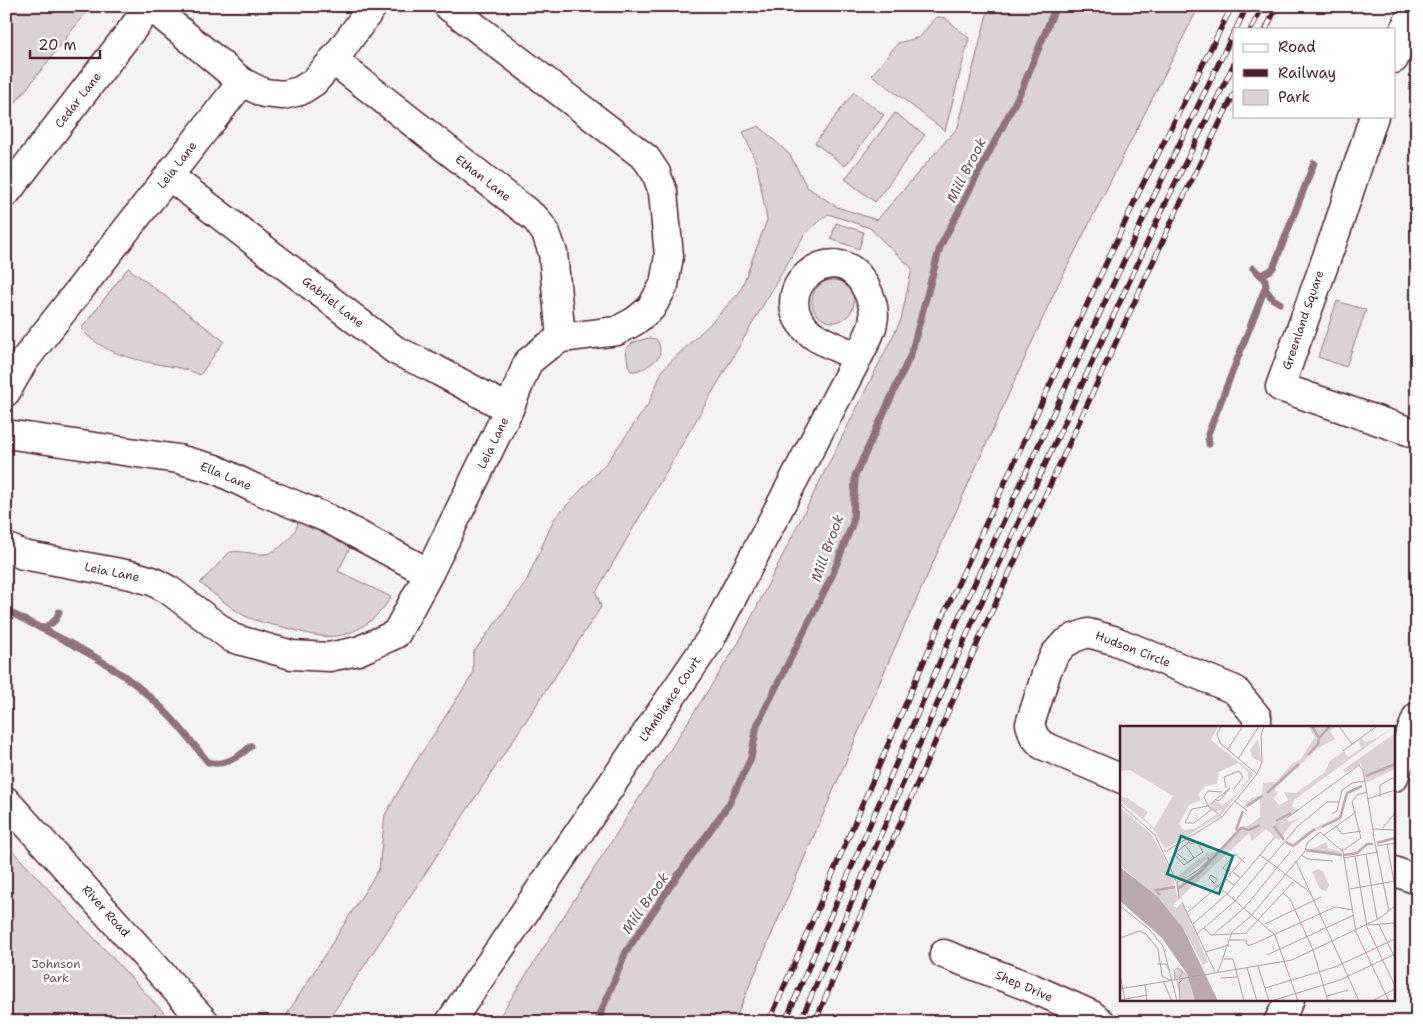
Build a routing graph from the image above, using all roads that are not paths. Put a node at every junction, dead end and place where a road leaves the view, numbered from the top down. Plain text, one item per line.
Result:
1 (150, 6) edge
2 (373, 6) edge
3 (448, 6) edge
4 (1414, 6) edge
5 (1396, 54) edge
6 (333, 60) junction
7 (242, 82) junction
8 (1373, 118) edge
9 (169, 176) junction
10 (6, 194) edge
11 (561, 338) junction
12 (858, 357) dead end
13 (6, 392) edge
14 (509, 409) junction
15 (6, 434) edge
16 (1417, 434) edge
17 (6, 547) edge
18 (429, 573) junction
19 (1417, 717) edge
20 (1257, 726) edge
21 (1396, 772) edge
22 (1120, 778) edge
23 (6, 801) edge
24 (1396, 872) edge
25 (1417, 880) edge
26 (944, 954) dead end
27 (1289, 1000) edge
28 (205, 1022) edge
29 (450, 1022) edge
30 (1101, 1022) edge
31 (1278, 1022) edge

1 - 7 street
1 - 10 street, Cedar Lane
2 - 6 street
3 - 11 street, Leia Lane
4 - 5 street
6 - 7 street
6 - 11 street, Ethan Lane
7 - 9 street, Leia Lane
8 - 16 street, Greenland Square
9 - 13 street, Leia Lane
9 - 14 street, Gabriel Lane
11 - 14 street, Leia Lane
12 - 29 street, L'Ambiance Court
14 - 18 street, Leia Lane
15 - 18 street, Ella Lane
17 - 18 street, Leia Lane
19 - 21 street
20 - 22 street, Hudson Circle
23 - 28 street, River Road
24 - 25 street
26 - 30 street, Shep Drive
27 - 31 street

